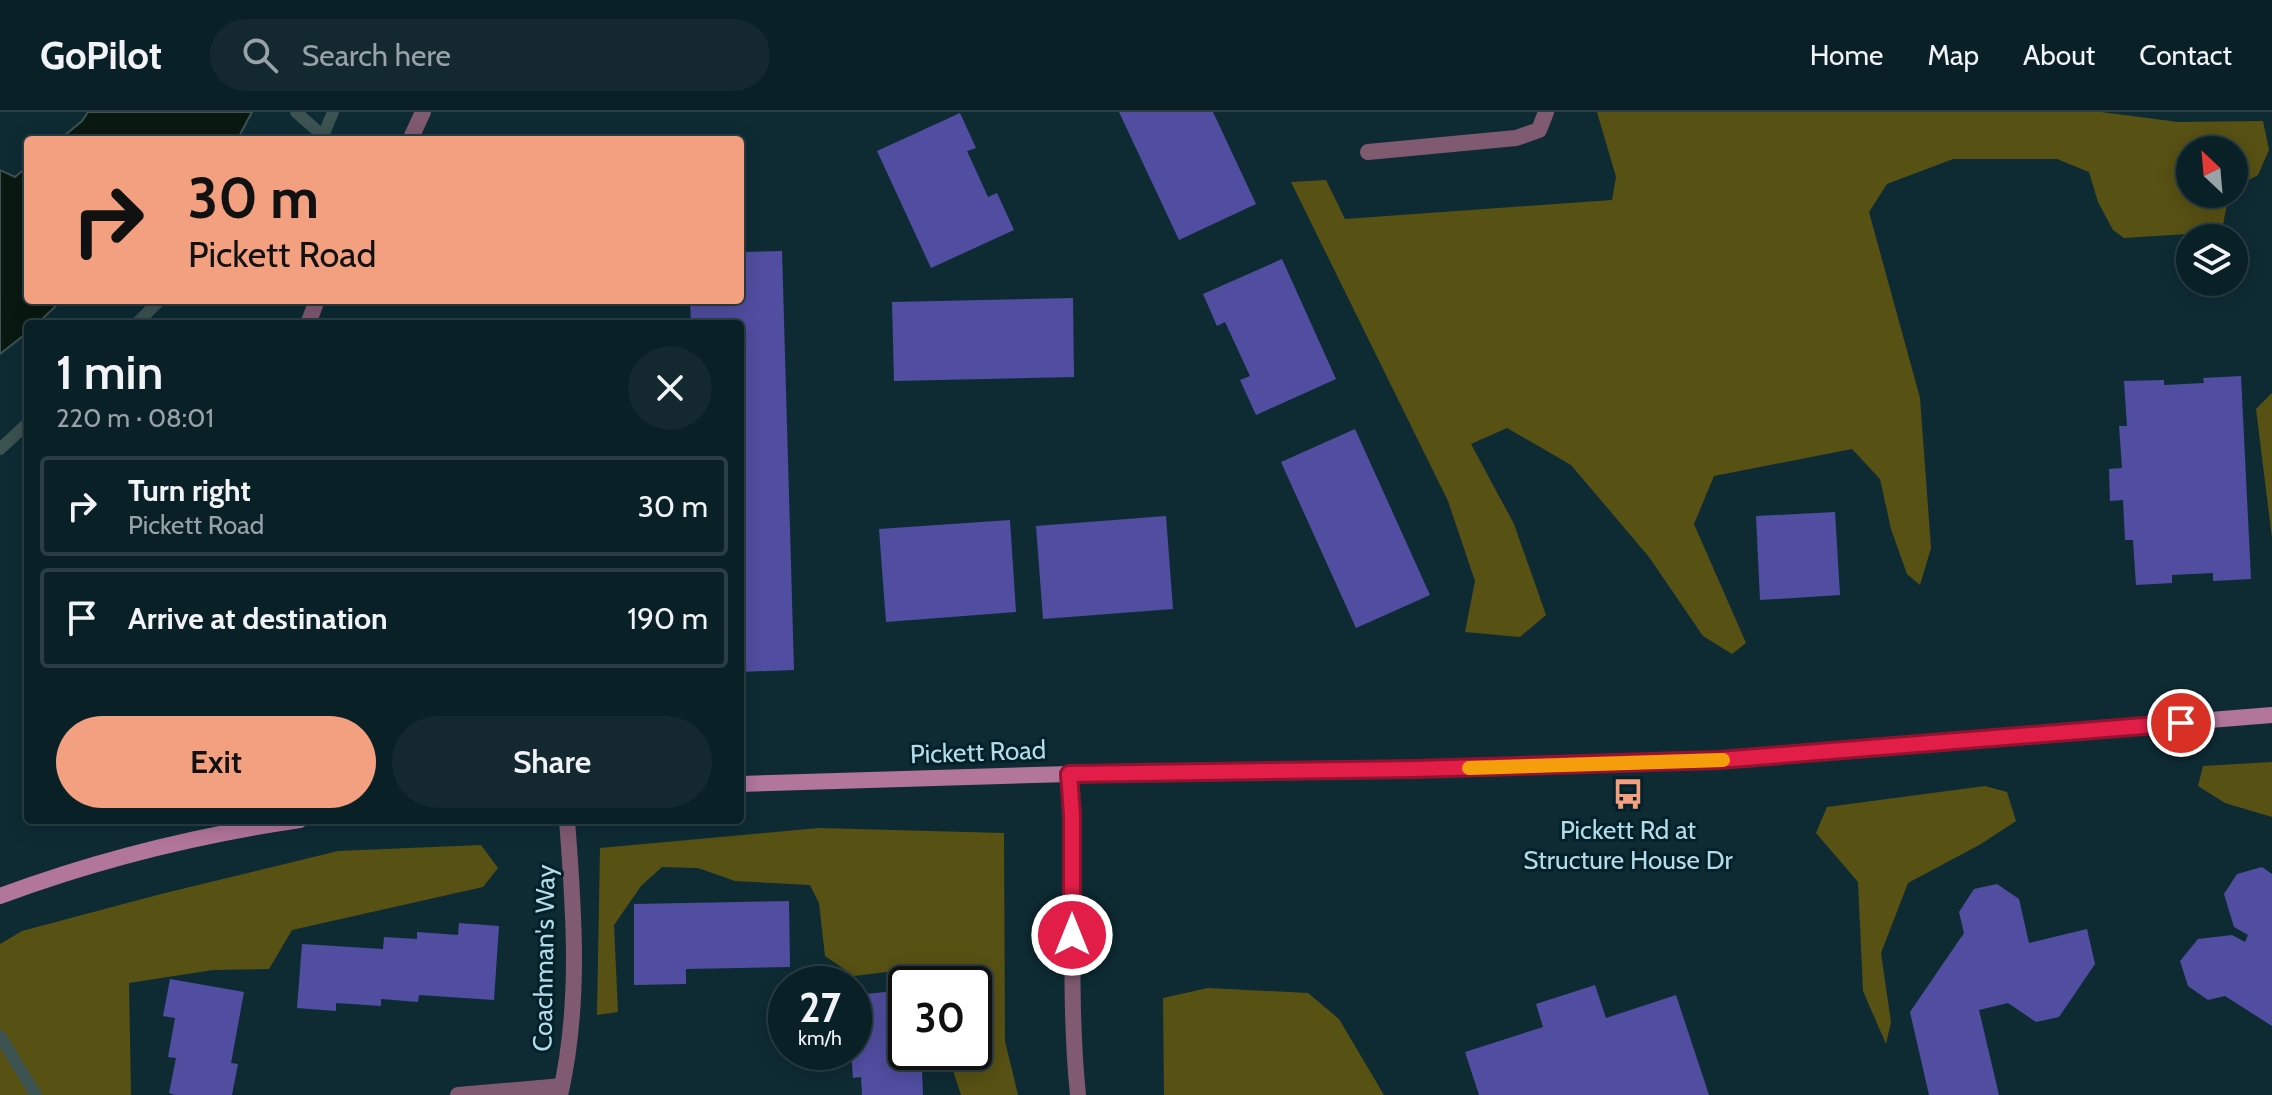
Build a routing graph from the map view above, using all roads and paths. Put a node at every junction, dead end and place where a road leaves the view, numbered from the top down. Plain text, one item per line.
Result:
1 (423, 112) edge
2 (1546, 112) edge
3 (412, 136) edge
4 (1368, 152) dead end
5 (2272, 715) edge
6 (1069, 774) junction
7 (744, 784) edge
8 (273, 824) edge
9 (567, 824) edge
10 (0, 896) edge
11 (561, 1091) edge
12 (458, 1095) edge
13 (1078, 1095) edge

1 - 3 street
2 - 4 street
5 - 6 street, Pickett Road
6 - 7 street, Pickett Road
6 - 13 street
8 - 10 street
9 - 11 street, Coachman's Way
11 - 12 street

